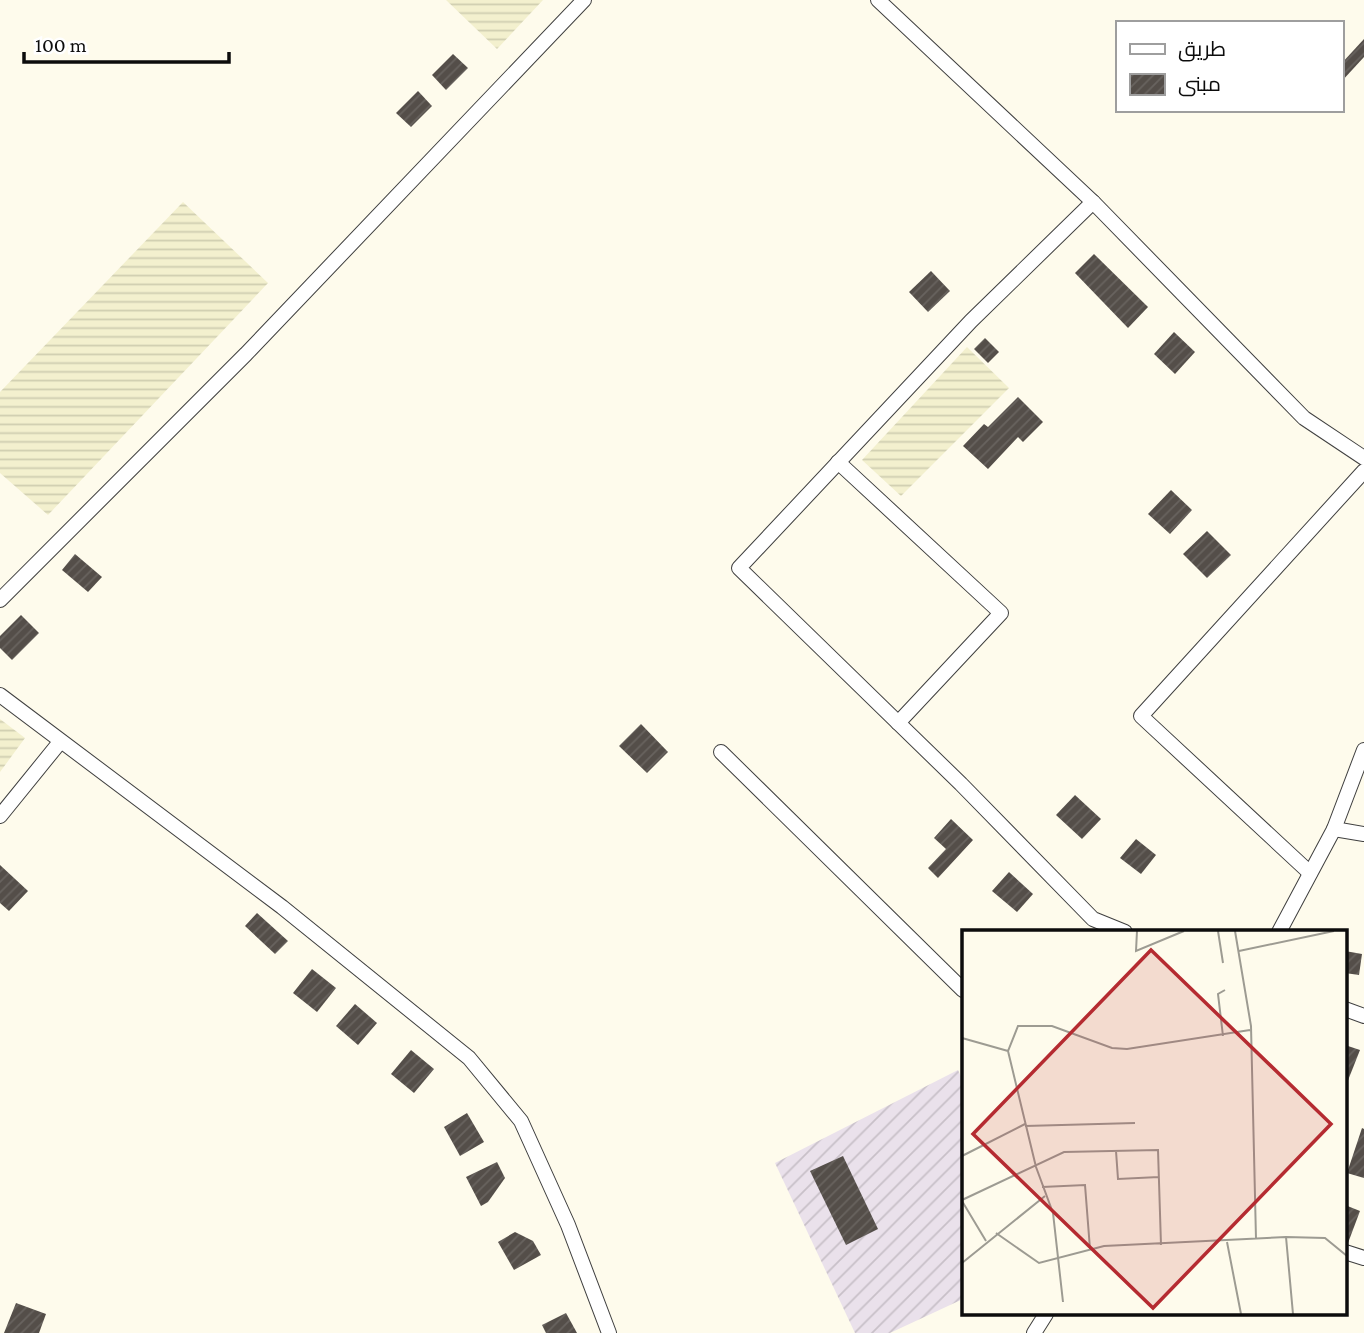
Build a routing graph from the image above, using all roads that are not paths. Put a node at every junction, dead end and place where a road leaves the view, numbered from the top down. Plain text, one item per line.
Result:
1 (584, 0) edge
2 (878, 0) edge
3 (1093, 202) junction
4 (1364, 458) edge
5 (838, 462) junction
6 (1364, 471) edge
7 (0, 600) edge
8 (0, 695) edge
9 (898, 723) junction
10 (60, 742) junction
11 (1364, 751) edge
12 (721, 752) dead end
13 (0, 816) edge
14 (1334, 829) junction
15 (1364, 834) edge
16 (1310, 873) junction
17 (1120, 930) edge
18 (1280, 930) edge
19 (962, 989) edge
20 (1346, 1009) edge
21 (1364, 1016) edge
22 (1346, 1252) edge
23 (1364, 1258) edge
24 (1045, 1316) edge
25 (609, 1333) edge
26 (1034, 1333) edge

1 - 7 street
2 - 3 street
3 - 4 street
3 - 5 street
5 - 9 street
5 - 9 street
6 - 16 street
8 - 10 street
9 - 17 street
10 - 13 street
10 - 25 street
11 - 14 street
12 - 19 street
14 - 15 street
14 - 16 street
16 - 18 street
20 - 21 street
22 - 23 street
24 - 26 street

